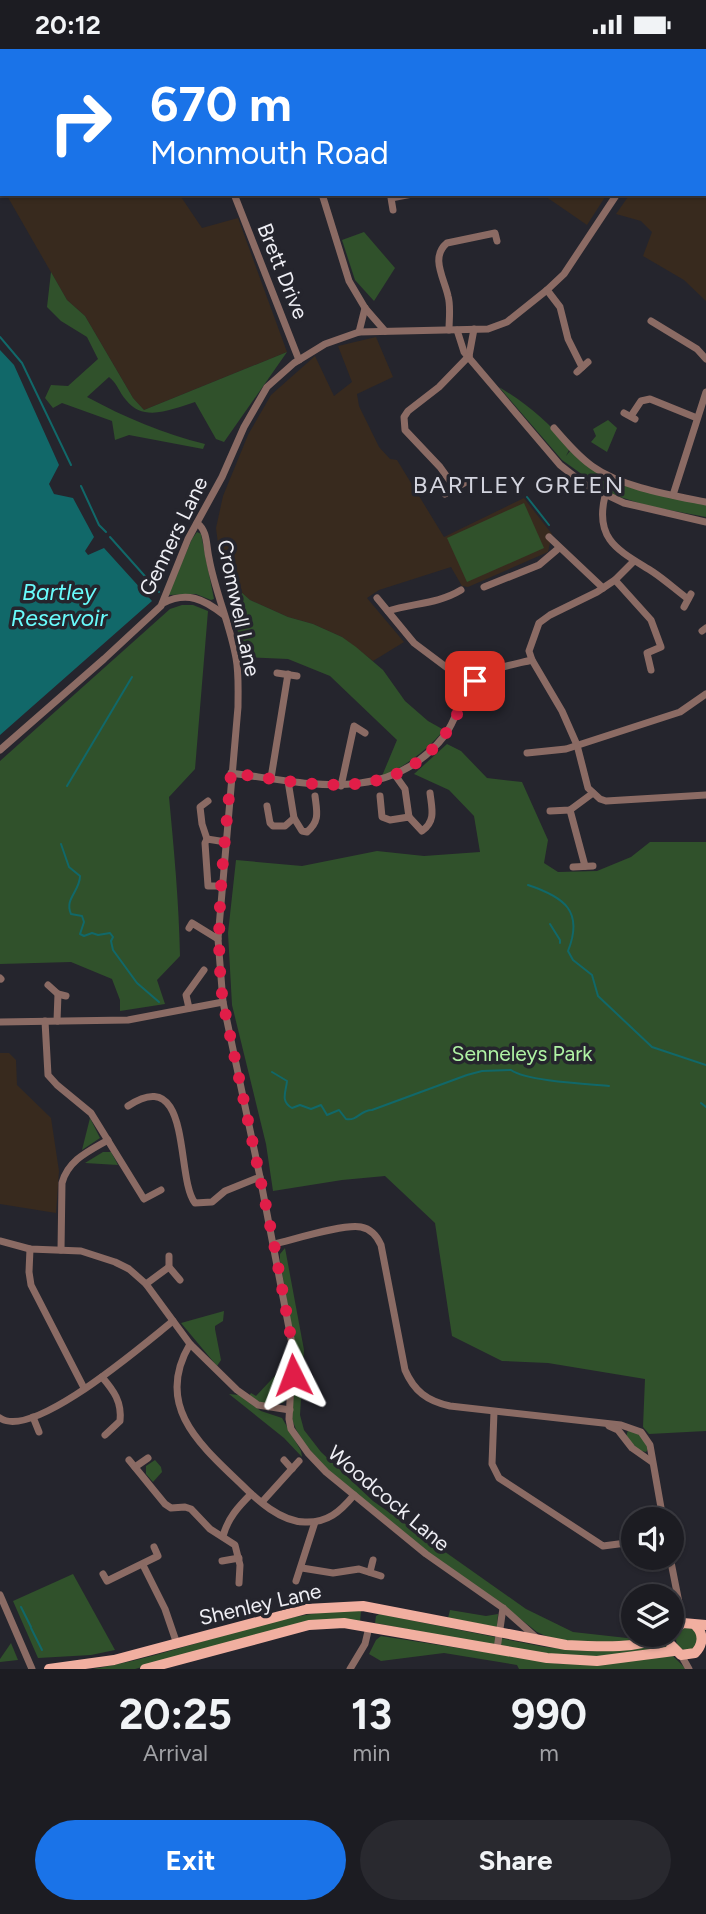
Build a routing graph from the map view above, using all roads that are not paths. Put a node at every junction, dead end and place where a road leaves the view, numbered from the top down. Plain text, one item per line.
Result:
1 (235, 196) edge
2 (322, 196) edge
3 (402, 196) edge
4 (616, 196) edge
5 (393, 210) dead end
6 (497, 241) dead end
7 (547, 290) junction
8 (365, 308) junction
9 (651, 321) dead end
10 (453, 330) junction
11 (474, 330) junction
12 (385, 331) junction
13 (359, 332) junction
14 (469, 356) junction
15 (706, 359) edge
16 (299, 360) junction
17 (583, 367) dead end
18 (706, 392) edge
19 (630, 416) dead end
20 (697, 418) junction
21 (554, 428) dead end
22 (466, 482) dead end
23 (455, 488) junction
24 (445, 494) dead end
25 (673, 495) junction
26 (605, 496) junction
27 (706, 502) edge
28 (706, 522) edge
29 (197, 523) junction
30 (549, 537) dead end
31 (559, 548) junction
32 (634, 561) junction
33 (615, 580) junction
34 (497, 583) junction
35 (484, 587) dead end
36 (603, 587) junction
37 (500, 592) dead end
38 (377, 598) dead end
39 (688, 600) dead end
40 (459, 602) dead end
41 (163, 603) junction
42 (388, 611) junction
43 (224, 615) junction
44 (532, 660) junction
45 (651, 670) dead end
46 (277, 673) dead end
47 (288, 674) junction
48 (297, 676) dead end
49 (470, 685) junction
50 (706, 694) edge
51 (365, 733) dead end
52 (577, 745) junction
53 (0, 750) edge
54 (527, 753) dead end
55 (231, 773) junction
56 (394, 775) junction
57 (271, 778) junction
58 (288, 781) junction
59 (341, 786) junction
60 (430, 793) dead end
61 (593, 793) junction
62 (706, 795) edge
63 (315, 796) dead end
64 (380, 796) dead end
65 (208, 801) dead end
66 (267, 806) dead end
67 (570, 810) junction
68 (550, 811) dead end
69 (409, 817) junction
70 (294, 818) junction
71 (207, 839) junction
72 (226, 842) junction
73 (573, 867) dead end
74 (222, 886) junction
75 (189, 928) dead end
76 (218, 939) junction
77 (204, 970) dead end
78 (48, 985) dead end
79 (223, 1002) junction
80 (189, 1007) junction
81 (0, 1021) edge
82 (45, 1021) junction
83 (57, 1021) junction
84 (128, 1106) dead end
85 (108, 1140) junction
86 (260, 1177) junction
87 (161, 1190) dead end
88 (0, 1241) edge
89 (274, 1244) junction
90 (30, 1249) junction
91 (61, 1250) junction
92 (169, 1256) dead end
93 (169, 1267) junction
94 (180, 1280) dead end
95 (146, 1284) junction
96 (173, 1321) junction
97 (190, 1344) junction
98 (102, 1377) junction
99 (84, 1388) junction
100 (290, 1409) junction
101 (495, 1412) junction
102 (33, 1417) junction
103 (0, 1418) edge
104 (605, 1424) junction
105 (39, 1431) dead end
106 (105, 1435) dead end
107 (148, 1458) dead end
108 (129, 1460) dead end
109 (284, 1460) dead end
110 (299, 1461) dead end
111 (654, 1464) junction
112 (292, 1469) junction
113 (137, 1471) junction
114 (131, 1481) dead end
115 (251, 1494) junction
116 (354, 1495) junction
117 (262, 1502) junction
118 (661, 1507) edge
119 (171, 1508) junction
120 (166, 1516) dead end
121 (314, 1522) junction
122 (223, 1536) junction
123 (621, 1544) edge
124 (154, 1547) dead end
125 (239, 1558) junction
126 (373, 1560) dead end
127 (222, 1561) dead end
128 (143, 1565) junction
129 (302, 1568) junction
130 (370, 1572) junction
131 (103, 1574) dead end
132 (381, 1576) dead end
133 (296, 1581) dead end
134 (239, 1583) dead end
135 (0, 1595) edge
136 (371, 1608) junction
137 (503, 1608) junction
138 (701, 1626) edge
139 (369, 1627) junction
140 (500, 1633) junction
141 (540, 1641) junction
142 (704, 1642) edge
143 (177, 1644) junction
144 (621, 1645) edge
145 (672, 1647) edge
146 (498, 1649) junction
147 (678, 1653) junction
148 (695, 1653) junction
149 (32, 1669) edge
150 (49, 1669) edge
151 (145, 1669) edge
152 (351, 1669) edge
153 (690, 1669) edge

1 - 16 street, Brett Drive
2 - 8 street
3 - 5 street
4 - 7 street, Genners Lane
6 - 10 street
7 - 11 street, Genners Lane
7 - 17 street
8 - 12 street
8 - 13 street
9 - 15 street
10 - 11 street, Genners Lane
10 - 12 street, Genners Lane
10 - 14 street
11 - 14 street
12 - 13 street, Genners Lane
13 - 16 street, Genners Lane
14 - 23 street
14 - 26 street
16 - 29 street, Genners Lane
18 - 20 street
19 - 20 street
20 - 25 street
21 - 25 street
22 - 23 street
23 - 24 street
25 - 27 street
26 - 28 street
26 - 32 street
29 - 41 street, Genners Lane
29 - 43 street, Cromwell Lane
30 - 31 street
31 - 34 street
31 - 36 street
32 - 33 street
32 - 39 street
33 - 36 street
33 - 45 street
34 - 35 street
34 - 37 street
36 - 44 street
38 - 42 street
40 - 42 street
41 - 43 street
41 - 53 street, Genners Lane
42 - 49 street
43 - 55 street, Cromwell Lane
44 - 49 street
44 - 52 street
46 - 47 street
47 - 48 street
47 - 57 street
49 - 56 street
50 - 52 street
51 - 59 street
52 - 54 street
52 - 61 street
55 - 57 street
55 - 72 street, Cromwell Lane
56 - 59 street
56 - 69 street
57 - 58 street
58 - 59 street
58 - 70 street
60 - 69 street
61 - 62 street
61 - 67 street
63 - 70 street
64 - 69 street
65 - 71 street
66 - 70 street
67 - 68 street
67 - 73 street
71 - 72 street
71 - 74 street
72 - 74 street, Cromwell Lane
74 - 76 street, Cromwell Lane
75 - 76 street
76 - 79 street, Cromwell Lane
77 - 80 street
78 - 83 street
79 - 80 street
79 - 86 street, Cromwell Lane
80 - 83 street
81 - 82 street
82 - 83 street
82 - 85 street
84 - 86 street
85 - 87 street
85 - 91 street
86 - 89 street, Cromwell Lane
88 - 90 street
89 - 100 street, Cromwell Lane
89 - 101 street
90 - 91 street
90 - 99 street
91 - 95 street
92 - 93 street
93 - 94 street
93 - 95 street
95 - 96 street
96 - 97 street
96 - 98 street
97 - 100 street
97 - 115 street
98 - 99 street
98 - 106 street
99 - 102 street
100 - 116 street, Woodcock Lane
101 - 104 street
101 - 123 street
102 - 103 street
102 - 105 street
104 - 111 street
104 - 111 street
107 - 113 street
108 - 113 street
109 - 112 street
110 - 112 street
111 - 118 street
112 - 117 street
113 - 114 street
113 - 119 street
115 - 117 street
115 - 122 street
116 - 121 street
116 - 137 street, Woodcock Lane
117 - 121 street
119 - 120 street
119 - 122 street
121 - 129 street
122 - 125 street
124 - 128 street
125 - 127 street
125 - 134 street
126 - 130 street
128 - 131 street
128 - 143 street
129 - 130 street
129 - 133 street
130 - 132 street
135 - 149 street
136 - 139 main road
136 - 140 main road, Shenley Lane
136 - 143 main road, Shenley Lane
137 - 140 street
137 - 141 street, Woodcock Lane
138 - 142 main road
139 - 146 main road, Shenley Lane
139 - 151 main road, Shenley Lane
139 - 152 street
140 - 141 main road, Shenley Lane
140 - 146 street
141 - 144 main road, Shenley Lane
142 - 148 main road
143 - 150 main road, Shenley Lane
145 - 147 main road
146 - 147 main road, Shenley Lane
147 - 148 main road
147 - 153 street
148 - 153 street

